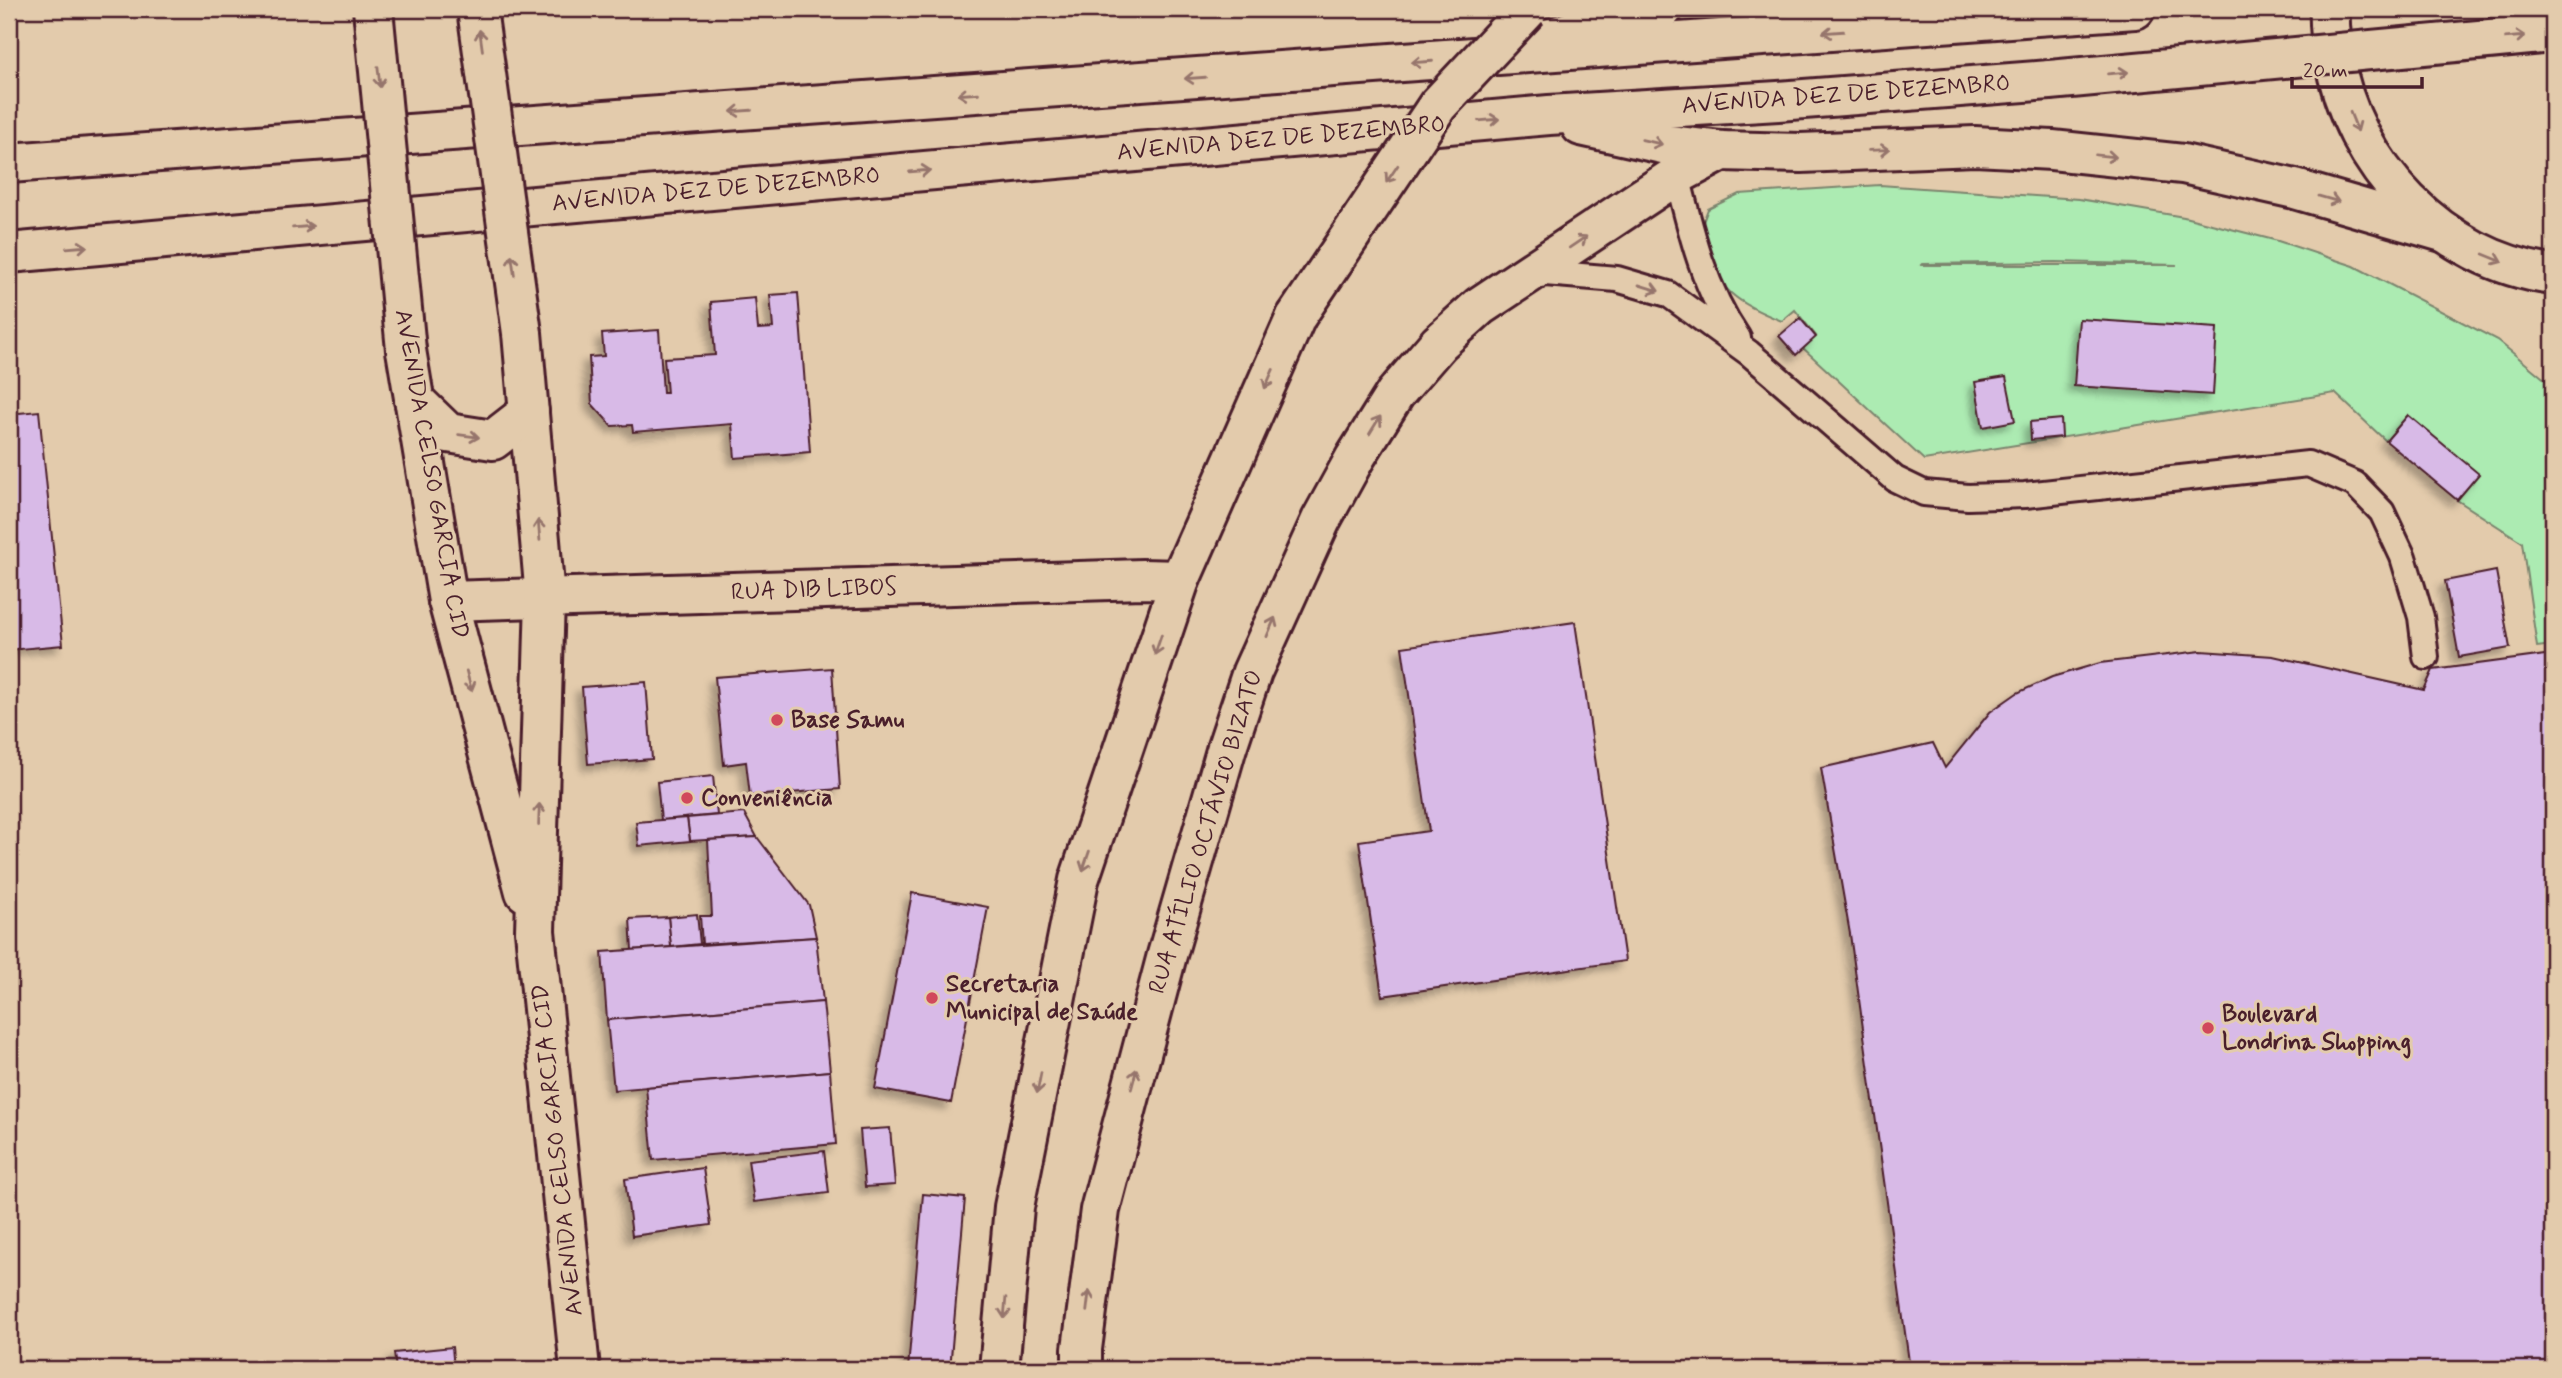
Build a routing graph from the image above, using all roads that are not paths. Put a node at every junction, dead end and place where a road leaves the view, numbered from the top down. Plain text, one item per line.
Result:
1 (373, 9) edge
2 (477, 9) edge
3 (1528, 9) edge
4 (1663, 9) edge
5 (2135, 9) edge
6 (2330, 9) edge
7 (2553, 33) edge
8 (1490, 57) junction
9 (1538, 116) junction
10 (1722, 151) junction
11 (9, 163) edge
12 (1677, 175) junction
13 (2443, 232) junction
14 (9, 253) edge
15 (1533, 272) junction
16 (2547, 279) edge
17 (1749, 354) junction
18 (414, 400) junction
19 (529, 412) junction
20 (1180, 580) junction
21 (545, 598) junction
22 (449, 601) junction
23 (2426, 657) dead end
24 (536, 931) junction
25 (580, 1369) edge
26 (999, 1369) edge
27 (1082, 1369) edge

1 -> 18 main road, AVENIDA CELSO GARCIA CID, bridge
19 -> 2 main road, AVENIDA CELSO GARCIA CID, bridge
3 -> 20 main road, bridge
4 - 8 main road
5 -> 8 main road
6 -> 13 main road
9 -> 7 main road, AVENIDA DEZ DE DEZEMBRO, bridge
8 -> 11 main road
9 -> 10 main road
14 -> 9 main road, AVENIDA DEZ DE DEZEMBRO
10 - 12 main road, RUA ATÍLIO OCTÁVIO BIZATO
10 -> 13 main road
15 -> 12 main road, RUA ATÍLIO OCTÁVIO BIZATO
12 - 17 lane
13 -> 16 main road
15 -> 17 lane
27 -> 15 main road, RUA ATÍLIO OCTÁVIO BIZATO
17 - 23 lane
18 -> 19 main road
18 - 22 main road, AVENIDA CELSO GARCIA CID
21 -> 19 main road, AVENIDA CELSO GARCIA CID
20 - 21 main road, RUA DIB LIBOS
20 -> 26 main road
21 - 22 main road, RUA DIB LIBOS
24 -> 21 main road, AVENIDA CELSO GARCIA CID
22 -> 24 main road, AVENIDA CELSO GARCIA CID
24 - 25 main road, AVENIDA CELSO GARCIA CID

